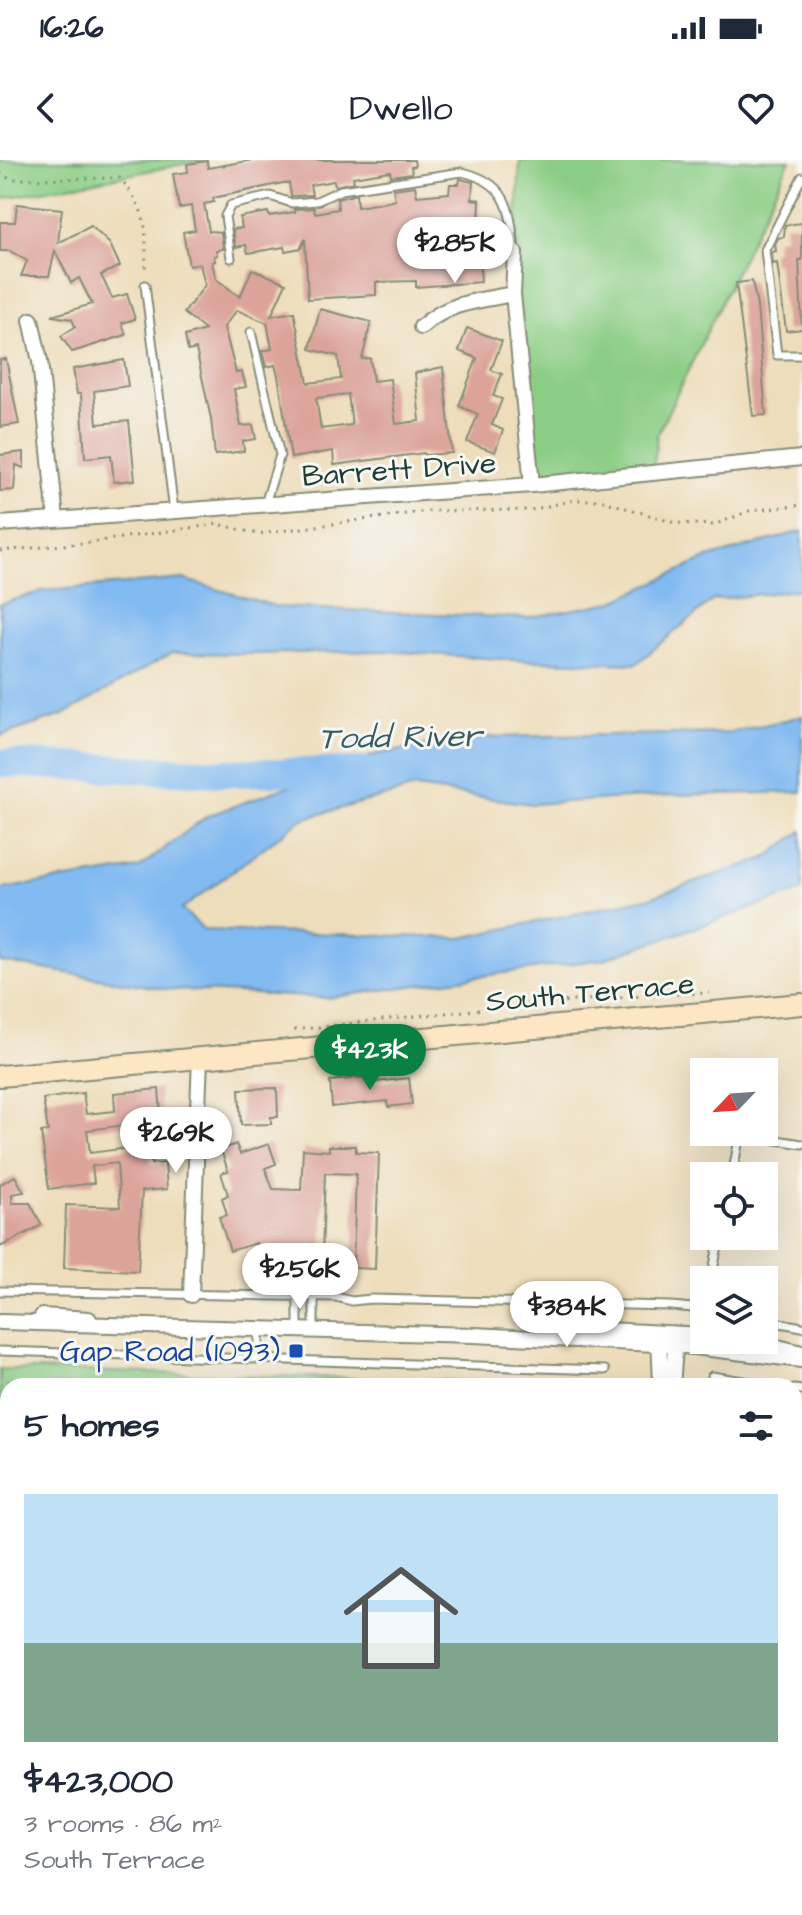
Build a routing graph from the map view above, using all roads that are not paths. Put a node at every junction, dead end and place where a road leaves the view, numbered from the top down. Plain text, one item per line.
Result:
1 (802, 177) edge
2 (515, 253) joint
3 (231, 258) dead end
4 (145, 285) road end
5 (513, 294) junction
6 (31, 320) dead end
7 (421, 327) dead end
8 (251, 332) dead end
9 (802, 355) edge
10 (802, 458) edge
11 (532, 485) junction
12 (265, 505) junction
13 (174, 511) junction
14 (56, 520) junction
15 (0, 524) edge
16 (802, 1004) edge
17 (200, 1057) junction
18 (0, 1076) edge
19 (802, 1144) edge
20 (735, 1162) edge
21 (0, 1291) edge
22 (191, 1295) junction
23 (298, 1296) junction
24 (314, 1297) junction
25 (690, 1308) edge
26 (0, 1315) edge
27 (0, 1322) edge
28 (778, 1323) edge
29 (125, 1325) junction
30 (802, 1327) edge
31 (259, 1329) junction
32 (298, 1330) junction
33 (314, 1330) junction
34 (690, 1337) edge
35 (659, 1338) junction
36 (676, 1339) junction
37 (778, 1347) edge
38 (0, 1351) edge
39 (802, 1353) edge
40 (259, 1359) junction
41 (802, 1360) edge
42 (605, 1370) dead end
43 (712, 1376) dead end
44 (661, 1378) edge
45 (673, 1378) edge
46 (724, 1378) edge

1 - 9 lane
2 - 3 lane
2 - 5 street
4 - 13 lane
5 - 7 street
5 - 11 street
6 - 14 street
8 - 12 lane
10 - 11 street, Barrett Drive
11 - 12 street, Barrett Drive
12 - 13 street, Barrett Drive
13 - 14 street, Barrett Drive
14 - 15 street, Barrett Drive
16 - 17 street, South Terrace
17 - 18 street, South Terrace
17 - 22 street
19 - 20 lane
21 - 22 lane
22 - 23 lane
23 - 24 lane
23 - 32 lane
24 - 25 lane
24 - 33 lane
26 - 29 street
27 - 29 street
28 - 30 lane
29 - 31 street
31 - 32 street
31 - 40 lane
32 - 33 street
33 - 35 street
34 - 36 street
35 - 36 street
35 - 44 street
36 - 41 street
36 - 45 street
37 - 39 street
38 - 40 lane
40 - 42 lane
43 - 46 lane

